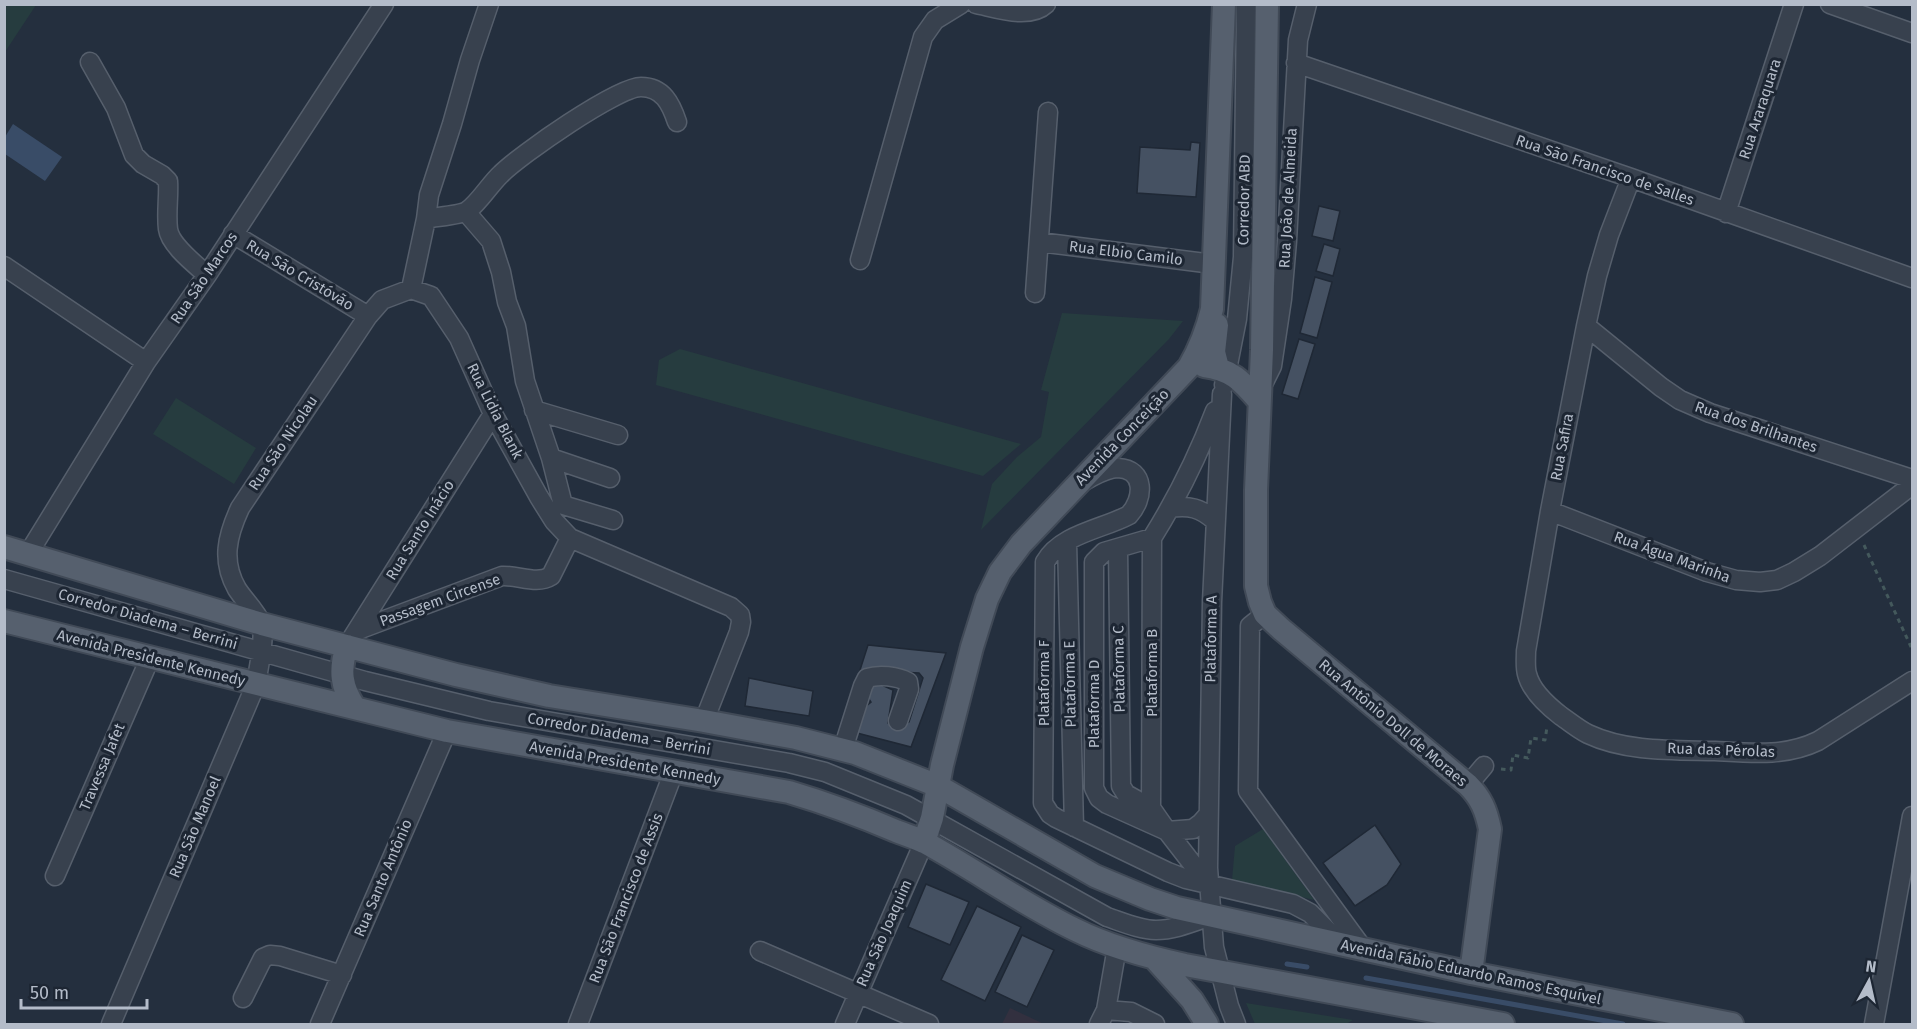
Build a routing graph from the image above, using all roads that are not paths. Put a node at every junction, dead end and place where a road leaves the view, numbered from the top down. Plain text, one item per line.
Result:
1 (384, 4) edge
2 (489, 4) edge
3 (961, 4) edge
4 (976, 4) edge
5 (1046, 4) edge
6 (1224, 4) edge
7 (1246, 4) edge
8 (1267, 4) edge
9 (1276, 4) edge
10 (1307, 4) edge
11 (1794, 4) edge
12 (1830, 4) edge
13 (1912, 33) edge
14 (1268, 60) junction
15 (90, 62) dead end
16 (1296, 63) junction
17 (1048, 112) dead end
18 (677, 122) dead end
19 (1631, 178) junction
20 (466, 212) junction
21 (1726, 213) junction
22 (426, 219) junction
23 (233, 234) junction
24 (1039, 242) junction
25 (860, 261) dead end
26 (1213, 264) junction
27 (4, 266) edge
28 (207, 275) junction
29 (1912, 278) edge
30 (411, 289) junction
31 (1035, 292) dead end
32 (368, 316) junction
33 (1586, 326) junction
34 (146, 362) junction
35 (1189, 367) junction
36 (1223, 370) junction
37 (1222, 394) junction
38 (1260, 395) junction
39 (534, 410) junction
40 (493, 414) junction
41 (618, 435) dead end
42 (551, 458) junction
43 (610, 478) dead end
44 (1912, 479) edge
45 (1079, 483) junction
46 (1912, 485) edge
47 (1170, 508) junction
48 (1550, 511) junction
49 (613, 520) dead end
50 (1215, 521) junction
51 (570, 538) junction
52 (1152, 538) junction
53 (1067, 542) junction
54 (4, 547) edge
55 (1118, 549) junction
56 (28, 554) junction
57 (4, 579) edge
58 (1265, 614) junction
59 (4, 621) edge
60 (262, 624) junction
61 (353, 638) junction
62 (261, 651) junction
63 (150, 658) junction
64 (341, 673) junction
65 (1912, 681) edge
66 (256, 684) junction
67 (355, 708) junction
68 (1555, 711) joint
69 (704, 721) junction
70 (898, 721) dead end
71 (447, 731) junction
72 (843, 749) junction
73 (1484, 766) road end
74 (674, 771) junction
75 (1468, 785) junction
76 (938, 786) junction
77 (1151, 808) junction
78 (1208, 815) junction
79 (1912, 816) edge
80 (932, 818) junction
81 (1074, 827) junction
82 (1167, 831) junction
83 (924, 842) junction
84 (55, 876) dead end
85 (1208, 884) junction
86 (1904, 904) edge
87 (1211, 916) junction
88 (1117, 947) junction
89 (1353, 948) junction
90 (760, 951) dead end
91 (1155, 959) junction
92 (1220, 972) junction
93 (1471, 973) junction
94 (342, 975) junction
95 (858, 994) junction
96 (243, 998) dead end
97 (1103, 1017) edge
98 (1695, 1021) edge
99 (111, 1024) edge
100 (320, 1024) edge
101 (578, 1024) edge
102 (845, 1024) edge
103 (929, 1024) edge
104 (1155, 1024) edge
105 (1207, 1024) edge
106 (1236, 1024) edge
107 (1503, 1024) edge
108 (1732, 1024) edge
109 (1874, 1024) edge

1 - 23 street, Rua São Marcos
2 - 22 street
3 - 25 street
4 - 5 street
6 - 26 main road, Avenida Conceição
7 - 36 street, Corredor ABD
8 - 14 main road
9 - 14 street
10 - 16 street, Rua João de Almeida
11 - 21 street, Rua Araraquara
12 - 13 street
14 - 38 main road
15 - 28 street
16 - 19 street, Rua São Francisco de Salles
16 - 38 street, Rua João de Almeida
17 - 24 street
18 - 20 street
19 - 21 street, Rua São Francisco de Salles
19 - 33 street, Rua Safira
20 - 22 street
20 - 39 street
21 - 29 street, Rua São Francisco de Salles
22 - 30 street
23 - 28 street, Rua São Marcos
23 - 32 street, Rua São Cristóvão
24 - 26 street, Rua Elbio Camilo
24 - 31 street
26 - 35 main road, Avenida Conceição
26 - 36 main road
27 - 34 street
28 - 34 street, Rua São Marcos
30 - 32 street, Rua São Nicolau
30 - 40 street, Rua Lidia Blank
32 - 60 street, Rua São Nicolau
33 - 44 street, Rua dos Brilhantes
33 - 48 street, Rua Safira
34 - 56 street, Rua São Marcos
35 - 36 main road
35 - 45 main road, Avenida Conceição
36 - 37 street, Corredor ABD
36 - 38 main road
37 - 47 street
37 - 50 street, Plataforma A
38 - 58 main road
39 - 41 street
39 - 42 street
40 - 51 street, Rua Lidia Blank
40 - 61 street, Rua Santo Inácio
42 - 43 street
42 - 49 street
45 - 53 street
45 - 76 main road, Avenida Conceição
46 - 48 street, Rua Água Marinha
47 - 50 street
47 - 52 street
48 - 68 street, Rua Safira
50 - 78 street, Plataforma A
51 - 61 street, Passagem Circense
51 - 69 street, Rua Lidia Blank
52 - 55 street
52 - 77 street, Plataforma B
53 - 81 street, Plataforma E
53 - 81 street, Plataforma F
54 - 56 main road
55 - 77 street, Plataforma C
55 - 82 street, Plataforma D
56 - 60 main road
57 - 62 street, Corredor Diadema – Berrini
58 - 75 main road, Rua Antônio Doll de Moraes
58 - 89 street
59 - 63 main road, Avenida Presidente Kennedy
60 - 61 main road
60 - 62 street, Rua São Manoel
61 - 64 main road
61 - 69 main road
62 - 64 street, Corredor Diadema – Berrini
62 - 66 street, Rua São Manoel
63 - 66 main road, Avenida Presidente Kennedy
63 - 84 street, Travessa Jafet
64 - 67 main road
64 - 80 street, Corredor Diadema – Berrini
65 - 68 street, Rua das Pérolas
66 - 67 main road, Avenida Presidente Kennedy
66 - 99 street, Rua São Manoel
67 - 71 main road, Avenida Presidente Kennedy
69 - 72 main road
70 - 72 street
71 - 74 main road, Avenida Presidente Kennedy
71 - 94 street, Rua Santo Antônio
72 - 76 main road
73 - 75 street
74 - 83 main road, Avenida Presidente Kennedy
74 - 101 street, Rua São Francisco de Assis
75 - 93 main road, Rua Antônio Doll de Moraes
76 - 80 main road, Avenida Conceição
76 - 87 main road
77 - 82 street
78 - 82 street
78 - 85 street, Plataforma A
79 - 86 street
80 - 83 main road, Avenida Conceição
80 - 87 street, Corredor Diadema – Berrini
81 - 85 street
82 - 85 street
83 - 88 main road, Avenida Presidente Kennedy
83 - 95 street, Rua São Joaquim
85 - 87 street
85 - 89 street
86 - 109 street
87 - 89 main road, Avenida Fábio Eduardo Ramos Esquível
87 - 92 street
88 - 91 main road, Avenida Presidente Kennedy
88 - 97 street
89 - 93 main road, Avenida Fábio Eduardo Ramos Esquível
90 - 95 street
91 - 92 main road, Avenida Presidente Kennedy
91 - 105 main road
92 - 106 street
92 - 107 main road
93 - 98 main road, Avenida Fábio Eduardo Ramos Esquível
94 - 96 street
94 - 100 street, Rua Santo Antônio
95 - 102 street, Rua São Joaquim
95 - 103 street
97 - 104 street
98 - 108 main road, Avenida Fábio Eduardo Ramos Esquível

